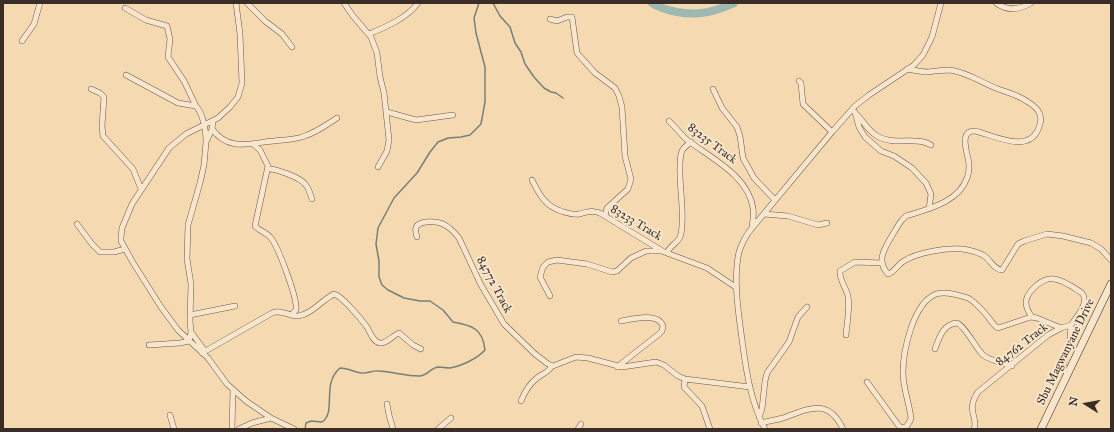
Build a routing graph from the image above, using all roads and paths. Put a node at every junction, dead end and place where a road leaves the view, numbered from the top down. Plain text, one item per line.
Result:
1 (40, 3) edge
2 (236, 3) edge
3 (247, 3) edge
4 (344, 3) edge
5 (418, 3) edge
6 (941, 3) edge
7 (996, 3) edge
8 (1031, 3) edge
9 (125, 8) dead end
10 (550, 19) dead end
11 (369, 34) junction
12 (22, 40) dead end
13 (292, 47) dead end
14 (907, 69) junction
15 (126, 75) dead end
16 (799, 81) dead end
17 (91, 89) dead end
18 (713, 89) dead end
19 (196, 106) junction
20 (853, 111) junction
21 (387, 112) junction
22 (453, 115) dead end
23 (337, 118) dead end
24 (213, 121) junction
25 (670, 121) dead end
26 (204, 125) junction
27 (212, 129) junction
28 (832, 132) junction
29 (206, 142) junction
30 (691, 142) junction
31 (253, 144) junction
32 (931, 145) dead end
33 (378, 167) dead end
34 (268, 168) junction
35 (532, 180) dead end
36 (141, 189) junction
37 (312, 199) dead end
38 (775, 200) junction
39 (929, 209) junction
40 (764, 214) junction
41 (604, 216) junction
42 (827, 223) dead end
43 (77, 224) dead end
44 (752, 228) junction
45 (417, 237) dead end
46 (125, 249) junction
47 (665, 252) junction
48 (1111, 260) edge
49 (882, 264) junction
50 (1111, 284) edge
51 (737, 288) junction
52 (550, 296) dead end
53 (235, 306) dead end
54 (807, 307) dead end
55 (190, 315) junction
56 (291, 315) junction
57 (1032, 317) junction
58 (621, 321) dead end
59 (1071, 325) junction
60 (1061, 328) junction
61 (191, 332) junction
62 (846, 335) dead end
63 (189, 341) junction
64 (149, 345) dead end
65 (421, 349) dead end
66 (935, 349) dead end
67 (204, 352) junction
68 (552, 366) junction
69 (1012, 366) junction
70 (617, 367) junction
71 (1067, 374) junction
72 (684, 379) junction
73 (867, 382) dead end
74 (750, 388) junction
75 (233, 390) junction
76 (521, 402) dead end
77 (387, 404) dead end
78 (170, 415) dead end
79 (759, 416) junction
80 (271, 418) junction
81 (451, 418) dead end
82 (761, 423) junction
83 (174, 429) edge
84 (232, 429) edge
85 (239, 429) edge
86 (294, 429) edge
87 (393, 429) edge
88 (438, 429) edge
89 (710, 429) edge
90 (765, 429) edge
91 (843, 429) edge
92 (974, 429) edge
93 (1041, 429) edge

1 - 12 street
2 - 24 street
3 - 13 street
4 - 11 street
5 - 11 street
6 - 14 street
7 - 8 street
9 - 19 street
10 - 41 street
11 - 21 street
14 - 20 street
14 - 39 street
15 - 19 street
16 - 28 street
17 - 36 street
18 - 38 street
19 - 26 street
20 - 28 street
20 - 32 street
20 - 39 street
21 - 22 street
21 - 33 street
23 - 31 street
24 - 26 street
24 - 27 street
25 - 30 street, 83235 Track
26 - 29 street
26 - 36 street
27 - 29 street
27 - 31 street
28 - 38 street
29 - 55 street
30 - 44 street, 83235 Track
30 - 47 street
31 - 34 street
34 - 37 street
34 - 56 street
35 - 41 street, 83233 Track
36 - 46 street
38 - 40 street
39 - 49 street
40 - 42 street
40 - 44 street
41 - 47 street, 83233 Track
43 - 46 street
44 - 51 street
45 - 68 street, 84772 Track
46 - 63 street
47 - 51 street, 83233 Track
47 - 52 street
48 - 49 street
49 - 62 street
50 - 71 main road, Sbu Magwanyane Drive
51 - 74 street
53 - 55 street
54 - 79 street
55 - 61 street
56 - 65 street
56 - 67 street
57 - 59 street
57 - 60 street
57 - 73 street
58 - 70 street
59 - 60 street, 84762 Track
59 - 71 street
60 - 69 street, 84762 Track
61 - 63 street
61 - 67 street
63 - 64 street
63 - 67 street
66 - 69 street
67 - 75 street
68 - 70 street
68 - 76 street
69 - 92 street, 84762 Track
70 - 72 street
71 - 93 main road, Sbu Magwanyane Drive
72 - 74 street
72 - 89 street
74 - 79 street
75 - 80 street
75 - 84 street
77 - 87 street
78 - 83 street
79 - 82 street
80 - 85 street
80 - 86 street
81 - 88 street
82 - 90 street
82 - 91 street

